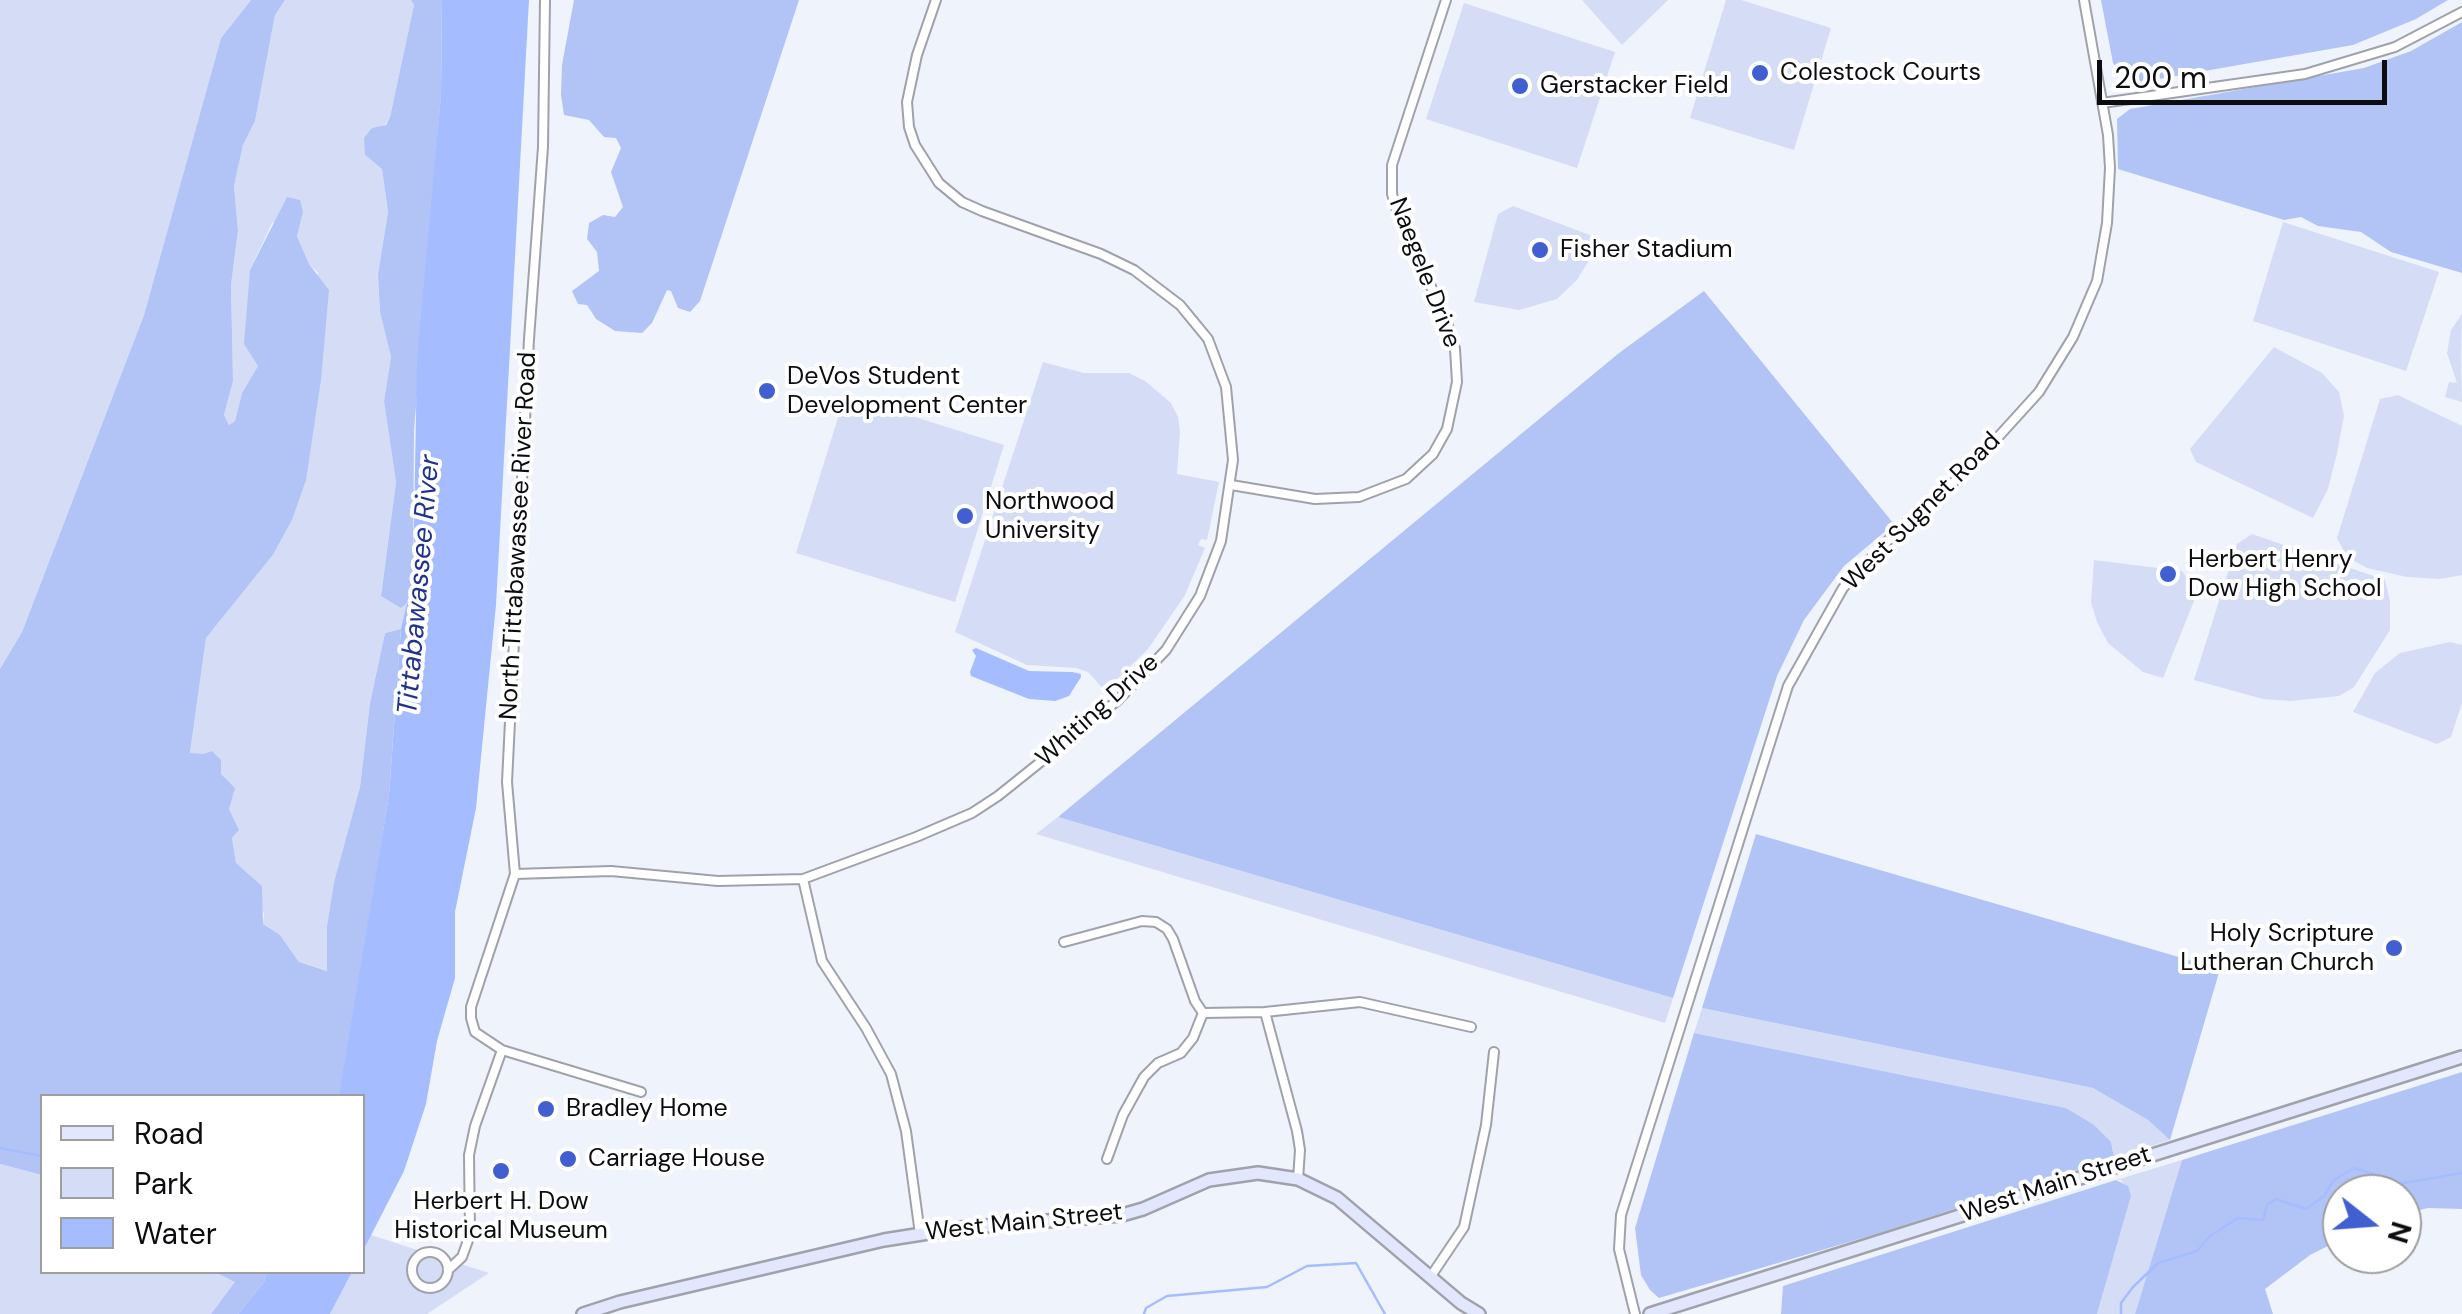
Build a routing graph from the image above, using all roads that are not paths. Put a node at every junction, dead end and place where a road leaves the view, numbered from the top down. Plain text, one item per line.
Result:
1 (545, 0) edge
2 (936, 0) edge
3 (1446, 0) edge
4 (2084, 0) edge
5 (2462, 12) edge
6 (2102, 103) junction
7 (1232, 485) junction
8 (515, 874) junction
9 (802, 880) junction
10 (1064, 942) dead end
11 (1265, 1012) junction
12 (1203, 1013) junction
13 (1471, 1026) dead end
14 (502, 1050) junction
15 (1494, 1052) dead end
16 (2462, 1058) edge
17 (641, 1092) dead end
18 (1107, 1159) dead end
19 (1298, 1179) junction
20 (920, 1234) junction
21 (448, 1270) junction
22 (1431, 1276) junction
23 (584, 1314) edge
24 (1479, 1314) edge
25 (1635, 1314) edge
26 (1650, 1314) edge

1 - 8 street, North Tittabawassee River Road
2 - 7 street, Whiting Drive
3 - 7 street, Naegele Drive
4 - 6 street, West Sugnet Road
5 - 6 street
6 - 25 street, West Sugnet Road
7 - 9 street, Whiting Drive
8 - 9 street, Whiting Drive
8 - 14 street, North Tittabawassee River Road
9 - 20 street
10 - 12 street
11 - 12 street
11 - 13 street
11 - 19 street
12 - 18 street
14 - 17 street
14 - 21 street
15 - 22 street
16 - 26 street, West Main Street
19 - 20 street, West Main Street
19 - 22 street, West Main Street
20 - 23 street, West Main Street
21 - 21 street
22 - 24 street, West Main Street

